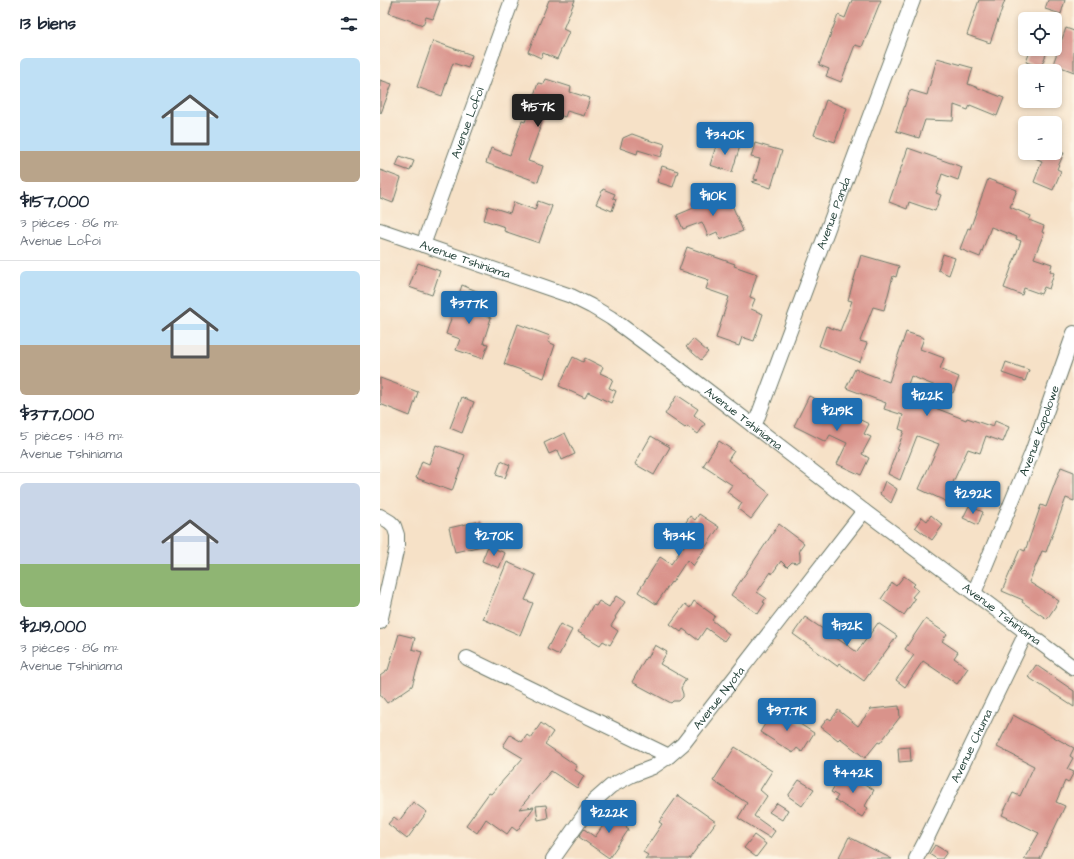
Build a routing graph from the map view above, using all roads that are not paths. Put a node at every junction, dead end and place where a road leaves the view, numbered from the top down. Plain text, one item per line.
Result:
1 (512, 0) edge
2 (913, 0) edge
3 (380, 230) edge
4 (423, 245) junction
5 (1074, 333) edge
6 (754, 428) junction
7 (864, 511) junction
8 (380, 516) edge
9 (974, 593) junction
10 (380, 622) edge
11 (1026, 633) junction
12 (467, 658) dead end
13 (1074, 668) edge
14 (669, 756) junction
15 (553, 859) edge
16 (916, 859) edge

1 - 4 street, Avenue Lofoi
2 - 6 street, Avenue Panda
3 - 4 street, Avenue Tshiniama
4 - 6 street, Avenue Tshiniama
5 - 9 street, Avenue Kapolowe
6 - 7 street, Avenue Tshiniama
7 - 9 street, Avenue Tshiniama
7 - 14 street, Avenue Nyota
8 - 10 street
9 - 11 street, Avenue Tshiniama
11 - 13 street, Avenue Tshiniama
11 - 16 street, Avenue Chuma
12 - 14 street
14 - 15 street, Avenue Nyota

